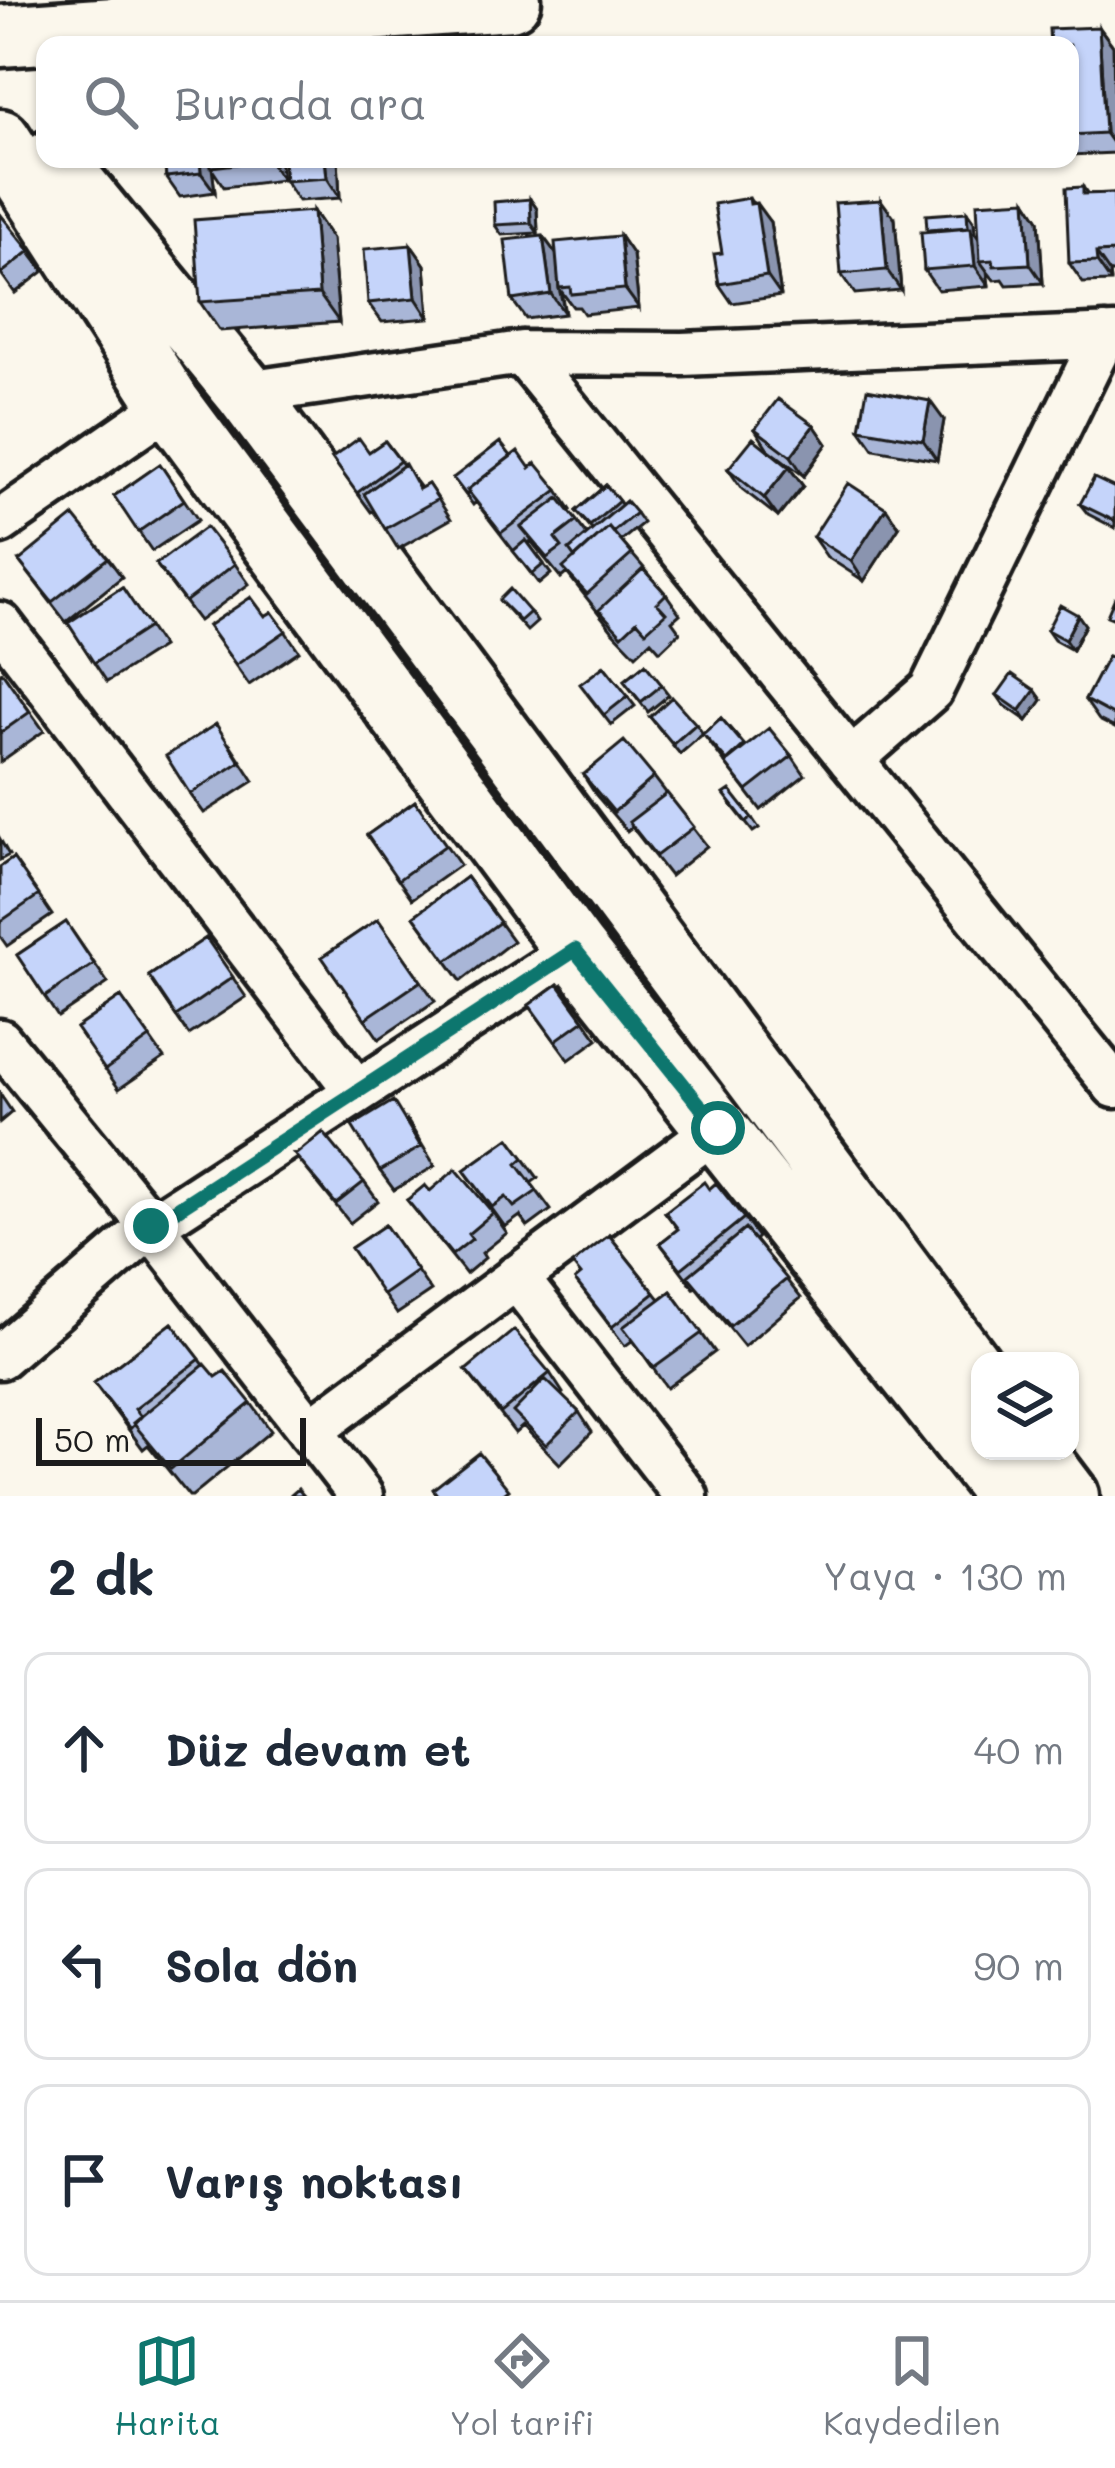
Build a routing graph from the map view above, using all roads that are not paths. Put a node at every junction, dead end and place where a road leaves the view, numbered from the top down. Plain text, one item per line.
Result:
1 (510, 0) edge
2 (292, 16) junction
3 (0, 36) edge
4 (244, 36) edge
5 (0, 105) edge
6 (0, 140) edge
7 (36, 141) edge
8 (74, 171) edge
9 (1110, 336) edge
10 (521, 353) junction
11 (246, 393) junction
12 (170, 404) junction
13 (0, 522) edge
14 (0, 625) edge
15 (851, 760) junction
16 (575, 950) junction
17 (0, 1041) edge
18 (1115, 1086) edge
19 (357, 1092) junction
20 (718, 1128) junction
21 (151, 1226) junction
22 (517, 1277) junction
23 (0, 1357) edge
24 (971, 1366) edge
25 (310, 1431) junction
26 (1041, 1460) edge
27 (361, 1496) edge
28 (686, 1496) edge
29 (1007, 1496) edge
30 (1068, 1496) edge

1 - 2 street
2 - 3 street
2 - 4 street
5 - 7 street
6 - 12 street
8 - 11 street
9 - 10 street
9 - 15 street
10 - 11 street
10 - 15 street
11 - 24 street
12 - 13 street
12 - 16 street
14 - 19 street
15 - 18 street
16 - 19 street
16 - 20 street
17 - 21 street
19 - 21 street
20 - 22 street
20 - 29 street
21 - 23 street
21 - 25 street
22 - 25 street
22 - 28 street
25 - 27 street
26 - 30 street

